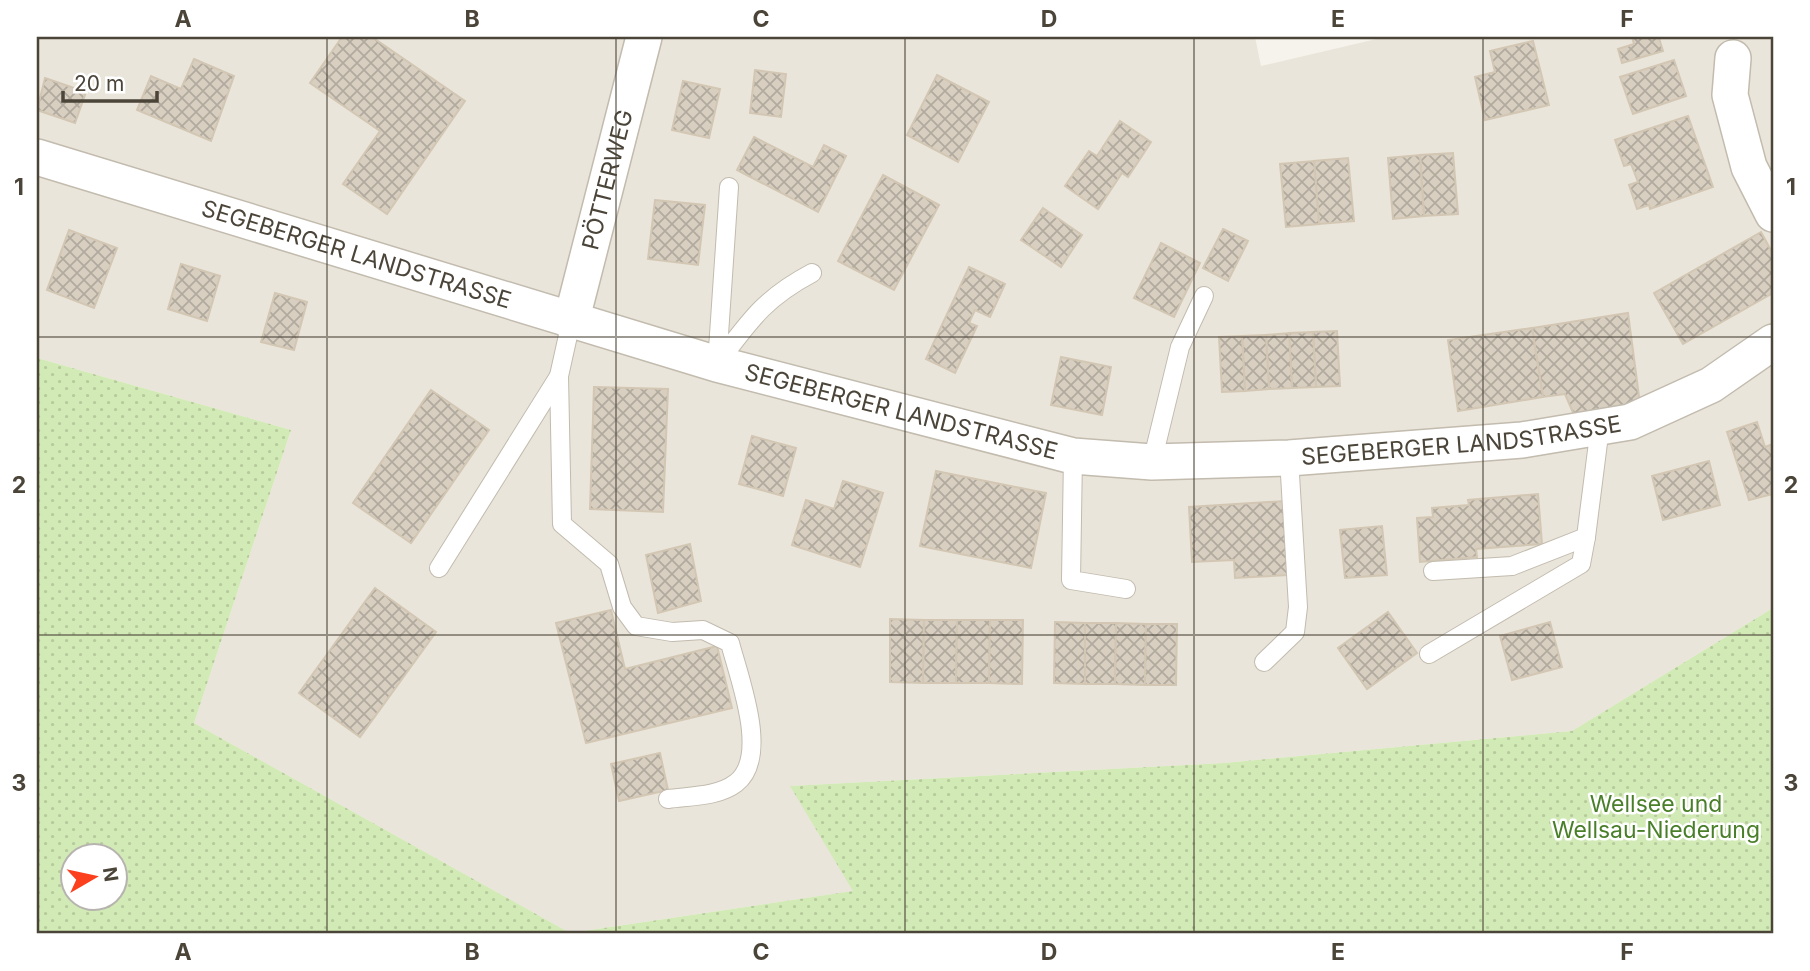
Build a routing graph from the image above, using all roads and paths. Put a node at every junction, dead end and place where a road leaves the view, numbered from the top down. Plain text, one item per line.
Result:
1 (644, 37) edge
2 (1733, 58) dead end
3 (37, 157) edge
4 (729, 187) dead end
5 (1773, 214) edge
6 (811, 273) dead end
7 (1204, 296) dead end
8 (571, 322) junction
9 (1773, 342) edge
10 (717, 364) junction
11 (559, 376) junction
12 (1600, 427) junction
13 (1073, 456) junction
14 (1289, 458) junction
15 (1152, 462) junction
16 (1586, 537) junction
17 (439, 568) dead end
18 (1433, 571) dead end
19 (1126, 589) dead end
20 (1429, 654) dead end
21 (1264, 662) dead end
22 (668, 799) dead end

1 - 8 street, PÖTTERWEG
2 - 5 street
3 - 8 street, SEGEBERGER LANDSTRASSE
4 - 10 lane
6 - 10 lane
7 - 15 lane
8 - 10 street, SEGEBERGER LANDSTRASSE
8 - 11 lane
9 - 12 street, SEGEBERGER LANDSTRASSE
10 - 13 street, SEGEBERGER LANDSTRASSE
11 - 17 lane
11 - 22 lane
12 - 14 street, SEGEBERGER LANDSTRASSE
12 - 16 lane
13 - 15 street, SEGEBERGER LANDSTRASSE
13 - 19 lane
14 - 15 street, SEGEBERGER LANDSTRASSE
14 - 21 lane
16 - 18 lane
16 - 20 lane

